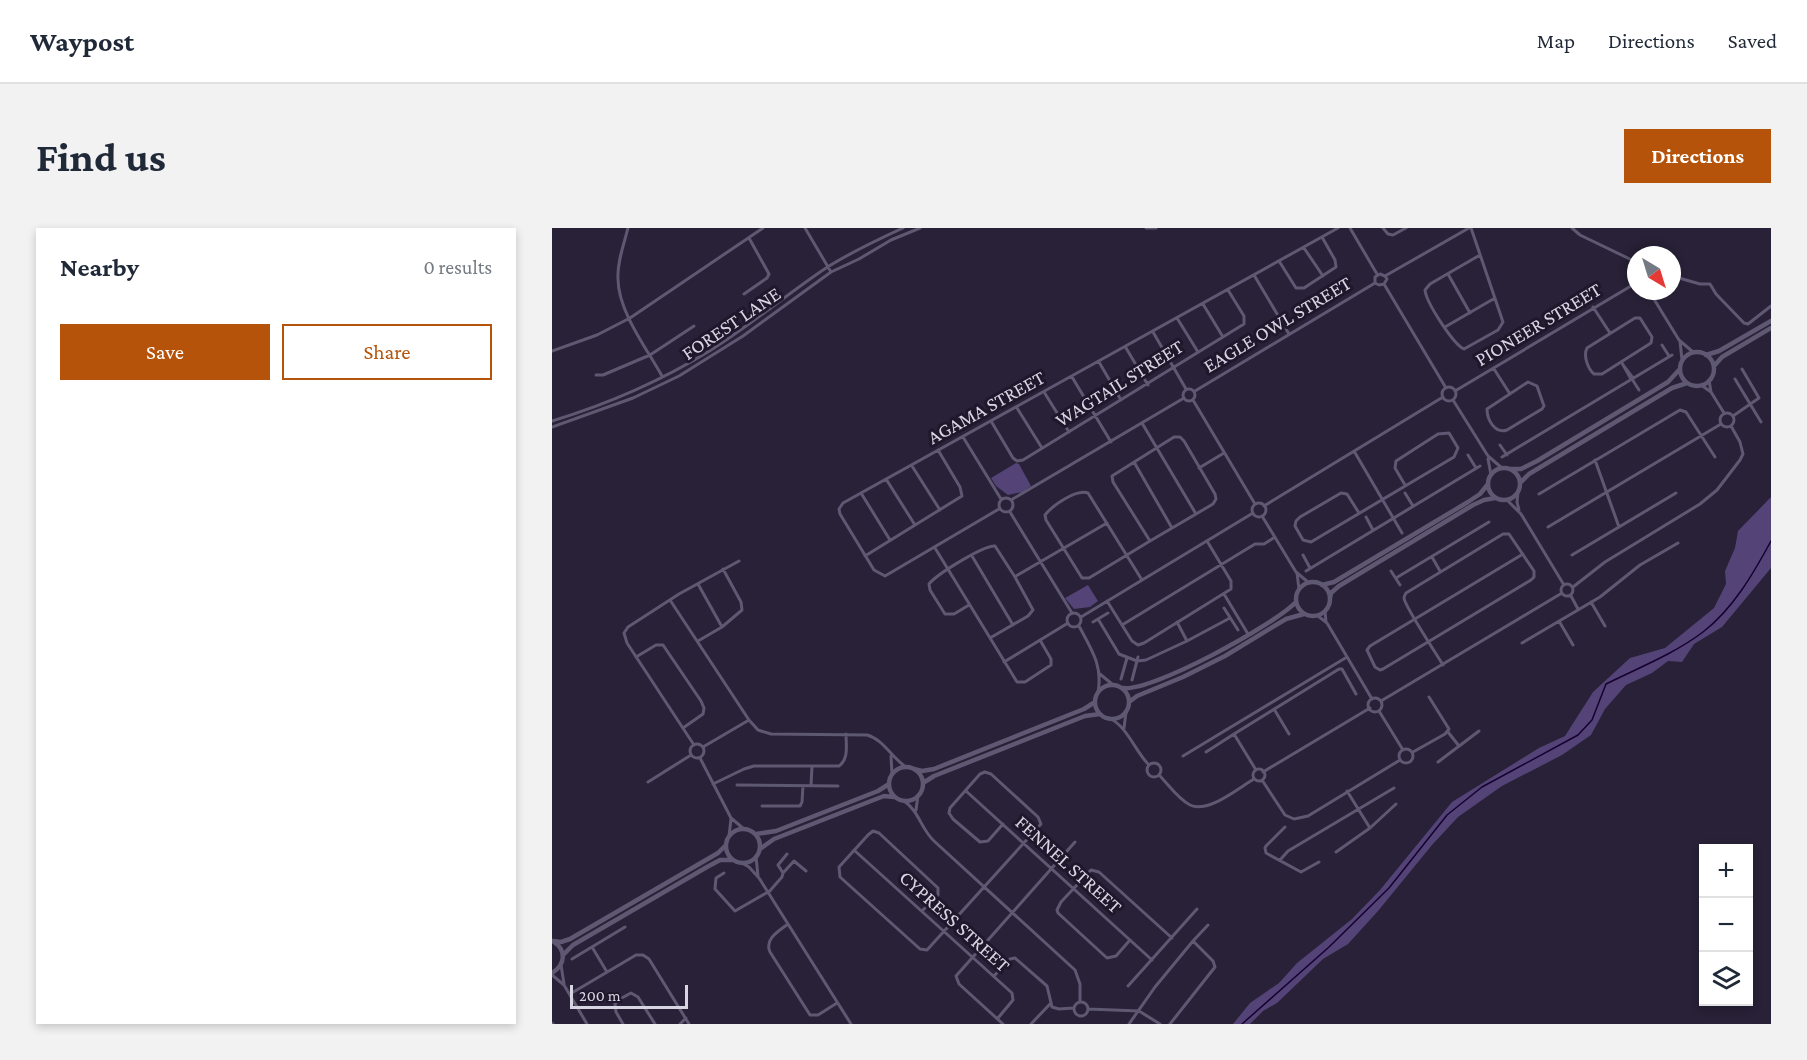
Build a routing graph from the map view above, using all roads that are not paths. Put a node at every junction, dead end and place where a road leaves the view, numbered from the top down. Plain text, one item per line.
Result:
1 (628, 228) edge
2 (763, 228) edge
3 (805, 228) edge
4 (903, 228) edge
5 (918, 228) edge
6 (1146, 228) edge
7 (1156, 228) edge
8 (1338, 228) edge
9 (1350, 228) edge
10 (1383, 228) edge
11 (1406, 228) edge
12 (1470, 228) edge
13 (1572, 228) edge
14 (1321, 237) junction
15 (749, 238) junction
16 (1304, 247) junction
17 (1480, 255) junction
18 (1627, 258) edge
19 (1279, 261) junction
20 (828, 267) junction
21 (831, 272) junction
22 (1377, 274) junction
23 (1448, 274) junction
24 (1254, 275) junction
25 (1323, 276) junction
26 (1385, 276) junction
27 (1681, 279) edge
28 (1375, 283) junction
29 (1384, 285) junction
30 (1627, 288) edge
31 (1228, 289) junction
32 (744, 294) dead end
33 (1495, 298) junction
34 (1655, 300) edge
35 (1203, 304) junction
36 (1771, 306) edge
37 (1593, 307) junction
38 (1470, 313) junction
39 (630, 318) junction
40 (1177, 318) junction
41 (1771, 321) edge
42 (694, 326) dead end
43 (1445, 327) junction
44 (1771, 328) edge
45 (1153, 332) junction
46 (1610, 333) junction
47 (1289, 334) junction
48 (1223, 337) junction
49 (1679, 340) junction
50 (1662, 345) dead end
51 (1125, 347) junction
52 (552, 351) edge
53 (1198, 352) junction
54 (1693, 352) junction
55 (650, 355) junction
56 (1706, 355) junction
57 (1682, 360) junction
58 (1099, 362) junction
59 (1622, 364) junction
60 (1713, 366) junction
61 (1174, 368) junction
62 (1494, 369) junction
63 (1742, 369) dead end
64 (1679, 370) junction
65 (597, 375) dead end
66 (662, 376) junction
67 (1072, 377) junction
68 (1632, 379) junction
69 (1735, 379) dead end
70 (1709, 380) junction
71 (665, 382) junction
72 (1687, 383) junction
73 (1148, 385) junction
74 (1701, 386) junction
75 (1446, 388) junction
76 (1186, 389) junction
77 (1639, 390) dead end
78 (1195, 391) junction
79 (1455, 391) junction
80 (1044, 392) junction
81 (1711, 392) junction
82 (1510, 394) junction
83 (1443, 397) junction
84 (1184, 398) junction
85 (1121, 400) junction
86 (1193, 400) junction
87 (1452, 400) junction
88 (1751, 405) junction
89 (1017, 408) junction
90 (1724, 413) junction
91 (1095, 416) junction
92 (1733, 416) junction
93 (552, 421) edge
94 (991, 421) junction
95 (1761, 422) dead end
96 (1142, 423) junction
97 (1721, 424) junction
98 (1731, 426) junction
99 (552, 427) edge
100 (1069, 432) junction
101 (1702, 435) junction
102 (963, 437) junction
103 (1111, 442) junction
104 (1500, 445) dead end
105 (1157, 447) junction
106 (1042, 448) junction
107 (938, 450) junction
108 (1354, 452) junction
109 (1224, 453) junction
110 (1506, 454) junction
111 (1468, 455) dead end
112 (1488, 456) junction
113 (1715, 457) dead end
114 (1502, 458) dead end
115 (1595, 460) junction
116 (1134, 461) junction
117 (912, 465) junction
118 (1199, 468) junction
119 (1502, 468) junction
120 (1510, 469) junction
121 (1491, 475) junction
122 (886, 479) junction
123 (1520, 483) junction
124 (1488, 484) junction
125 (1405, 485) junction
126 (1518, 492) junction
127 (1606, 492) junction
128 (861, 493) junction
129 (1405, 493) dead end
130 (1676, 493) dead end
131 (1539, 494) dead end
132 (1496, 498) junction
133 (1001, 499) junction
134 (1382, 499) junction
135 (1011, 500) junction
136 (1507, 500) junction
137 (1255, 504) junction
138 (1264, 506) junction
139 (1413, 506) junction
140 (999, 509) junction
141 (940, 510) junction
142 (1010, 512) junction
143 (1253, 513) junction
144 (1359, 513) junction
145 (1196, 514) junction
146 (1521, 514) junction
147 (1262, 516) junction
148 (1366, 517) dead end
149 (1394, 518) junction
150 (1489, 522) dead end
151 (1107, 523) junction
152 (915, 525) junction
153 (1548, 527) dead end
154 (1619, 527) junction
155 (1172, 528) junction
156 (1373, 530) junction
157 (1402, 533) dead end
158 (1275, 537) junction
159 (890, 541) junction
160 (1150, 541) junction
161 (1207, 541) junction
162 (1678, 543) dead end
163 (935, 548) junction
164 (1064, 548) junction
165 (1523, 554) junction
166 (1303, 555) dead end
167 (1572, 555) dead end
168 (865, 556) junction
169 (972, 556) junction
170 (1127, 556) junction
171 (1432, 557) junction
172 (739, 561) dead end
173 (1039, 562) junction
174 (1222, 564) junction
175 (1310, 568) junction
176 (723, 570) junction
177 (948, 570) junction
178 (1306, 571) dead end
179 (1391, 571) dead end
180 (1441, 571) junction
181 (1296, 572) junction
182 (1016, 577) junction
183 (1396, 578) junction
184 (1142, 580) junction
185 (698, 583) junction
186 (1309, 583) junction
187 (1322, 585) junction
188 (1400, 585) dead end
189 (1564, 585) junction
190 (1573, 587) junction
191 (1299, 589) junction
192 (1562, 593) junction
193 (1224, 594) junction
194 (1571, 596) junction
195 (1330, 598) junction
196 (670, 600) junction
197 (1107, 601) junction
198 (1296, 602) junction
199 (1591, 602) junction
200 (969, 604) junction
201 (1224, 608) dead end
202 (1578, 609) junction
203 (1325, 611) junction
204 (1072, 613) junction
205 (1108, 613) dead end
206 (1304, 614) junction
207 (1318, 616) junction
208 (1081, 617) junction
209 (1230, 618) junction
210 (1415, 618) junction
211 (1098, 619) junction
212 (1559, 621) junction
213 (1093, 622) dead end
214 (1177, 622) junction
215 (1068, 623) junction
216 (1326, 623) junction
217 (1013, 625) junction
218 (1122, 625) junction
219 (1079, 626) junction
220 (1605, 626) dead end
221 (722, 627) junction
222 (1238, 630) dead end
223 (1248, 634) junction
224 (990, 638) junction
225 (1040, 640) junction
226 (697, 641) junction
227 (1187, 641) junction
228 (1429, 642) junction
229 (1522, 643) dead end
230 (1573, 645) dead end
231 (636, 657) junction
232 (1347, 657) junction
233 (1127, 658) junction
234 (1138, 659) junction
235 (1004, 662) junction
236 (1443, 664) junction
237 (1101, 674) junction
238 (1121, 679) dead end
239 (1132, 680) dead end
240 (1112, 684) junction
241 (1123, 688) junction
242 (1098, 692) junction
243 (1356, 694) dead end
244 (1429, 697) dead end
245 (1372, 699) junction
246 (1381, 701) junction
247 (1095, 702) junction
248 (1129, 702) junction
249 (1370, 708) junction
250 (1274, 709) junction
251 (1126, 711) junction
252 (1379, 711) junction
253 (1100, 714) junction
254 (1108, 718) junction
255 (749, 720) junction
256 (683, 728) junction
257 (1124, 730) junction
258 (1479, 731) dead end
259 (1448, 732) junction
260 (846, 734) junction
261 (1234, 734) junction
262 (1289, 734) dead end
263 (694, 745) junction
264 (1459, 746) junction
265 (703, 747) junction
266 (1403, 750) junction
267 (1206, 752) dead end
268 (1413, 752) junction
269 (890, 754) junction
270 (691, 755) junction
271 (1183, 756) dead end
272 (700, 758) junction
273 (1400, 760) junction
274 (1438, 762) dead end
275 (1149, 765) junction
276 (812, 766) junction
277 (906, 767) junction
278 (914, 769) junction
279 (1256, 770) junction
280 (1263, 772) junction
281 (892, 774) junction
282 (1159, 775) junction
283 (1254, 778) junction
284 (1262, 780) junction
285 (648, 782) dead end
286 (889, 783) junction
287 (923, 783) junction
288 (713, 784) junction
289 (737, 785) dead end
290 (803, 786) junction
291 (811, 786) junction
292 (838, 786) dead end
293 (1394, 788) dead end
294 (966, 791) junction
295 (1347, 791) junction
296 (918, 795) junction
297 (894, 797) junction
298 (904, 801) junction
299 (1396, 804) dead end
300 (762, 806) dead end
301 (1358, 809) junction
302 (916, 812) junction
303 (730, 818) junction
304 (1003, 824) junction
305 (1285, 827) dead end
306 (1370, 828) junction
307 (744, 829) junction
308 (756, 834) junction
309 (729, 836) junction
310 (1075, 842) dead end
311 (1024, 844) junction
312 (726, 846) junction
313 (760, 849) junction
314 (854, 850) junction
315 (1336, 852) dead end
316 (788, 855) dead end
317 (756, 857) junction
318 (733, 860) junction
319 (1280, 860) junction
320 (1319, 862) dead end
321 (742, 863) junction
322 (1052, 868) junction
323 (806, 871) dead end
324 (724, 873) dead end
325 (783, 873) junction
326 (759, 878) junction
327 (985, 888) junction
328 (1073, 888) junction
329 (768, 893) junction
330 (1197, 909) dead end
331 (922, 911) junction
332 (1012, 912) junction
333 (788, 924) junction
334 (1208, 925) dead end
335 (625, 927) dead end
336 (945, 932) junction
337 (1172, 938) junction
338 (1130, 940) junction
339 (553, 941) edge
340 (1193, 941) junction
341 (592, 947) junction
342 (563, 955) junction
343 (972, 957) junction
344 (572, 959) dead end
345 (1152, 960) junction
346 (561, 965) junction
347 (607, 972) junction
348 (552, 974) edge
349 (994, 976) junction
350 (564, 985) junction
351 (1128, 986) dead end
352 (570, 994) junction
353 (1080, 1002) junction
354 (837, 1003) junction
355 (1050, 1004) junction
356 (1073, 1008) junction
357 (1088, 1009) junction
358 (1139, 1011) junction
359 (1081, 1016) junction
360 (686, 1018) junction
361 (997, 1018) junction
362 (587, 1024) edge
363 (623, 1024) edge
364 (655, 1024) edge
365 (680, 1024) edge
366 (689, 1024) edge
367 (851, 1024) edge
368 (1003, 1024) edge
369 (1031, 1024) edge
370 (1081, 1024) edge
371 (1129, 1024) edge
372 (1160, 1024) edge
373 (1170, 1024) edge

1 - 39 street
2 - 15 street
3 - 20 street
4 - 20 street, FOREST LANE
5 - 21 street, FOREST LANE
6 - 7 street
8 - 14 street, AGAMA STREET
9 - 22 street
10 - 11 street
12 - 17 street
12 - 26 street
13 - 18 street
14 - 16 street, AGAMA STREET
14 - 25 street
15 - 32 street
15 - 39 street
16 - 19 street, AGAMA STREET
16 - 25 street
17 - 23 street
17 - 33 street
19 - 24 street, AGAMA STREET
19 - 25 street
20 - 21 street
20 - 66 street, FOREST LANE
21 - 71 street, FOREST LANE
22 - 26 street
22 - 28 street
23 - 38 street
23 - 43 street
24 - 31 street, AGAMA STREET
24 - 47 street
26 - 29 street
27 - 36 street
28 - 29 street
28 - 47 street, EAGLE OWL STREET
29 - 75 street
30 - 37 street, PIONEER STREET
31 - 35 street, AGAMA STREET
31 - 48 street, WAGTAIL STREET
33 - 38 street
33 - 43 street
34 - 49 street
35 - 40 street, AGAMA STREET
35 - 48 street
37 - 46 street
37 - 62 street, PIONEER STREET
38 - 43 street
39 - 52 street
39 - 55 street
40 - 45 street, AGAMA STREET
40 - 53 street
41 - 56 street
42 - 55 street
44 - 60 street
45 - 51 street, AGAMA STREET
45 - 61 street
46 - 59 street
46 - 59 street
47 - 78 street, EAGLE OWL STREET
48 - 53 street, WAGTAIL STREET
49 - 54 street
49 - 57 street
50 - 68 street
51 - 58 street, AGAMA STREET
51 - 73 street
53 - 61 street, WAGTAIL STREET
54 - 56 street
54 - 57 street
55 - 65 street
55 - 66 street
56 - 60 street
57 - 64 street
58 - 67 street, AGAMA STREET
58 - 85 street
59 - 68 street
60 - 70 street
61 - 73 street, WAGTAIL STREET
61 - 76 street
62 - 79 street, PIONEER STREET
62 - 82 street
63 - 88 street
64 - 72 street
64 - 120 street
66 - 71 street
66 - 93 street, FOREST LANE
67 - 80 street, AGAMA STREET
67 - 91 street
68 - 77 street
68 - 110 street
69 - 88 street
70 - 74 street
70 - 81 street
71 - 99 street, FOREST LANE
72 - 74 street
72 - 123 street
73 - 85 street, WAGTAIL STREET
74 - 81 street
75 - 79 street
75 - 83 street
76 - 78 street
76 - 84 street
78 - 86 street
79 - 87 street
80 - 89 street, AGAMA STREET
80 - 100 street
81 - 90 street
82 - 82 street
83 - 87 street
83 - 108 street
84 - 86 street
84 - 96 street
85 - 91 street, WAGTAIL STREET
86 - 109 street
87 - 112 street
88 - 92 street
88 - 95 street
89 - 94 street, AGAMA STREET
89 - 106 street
90 - 92 street
90 - 97 street
91 - 100 street, WAGTAIL STREET
91 - 103 street
92 - 98 street
94 - 102 street, AGAMA STREET
94 - 106 street, WAGTAIL STREET
96 - 103 street
96 - 105 street
97 - 98 street
97 - 101 street
98 - 190 street
100 - 106 street, WAGTAIL STREET
101 - 113 street
101 - 115 street
101 - 127 street
102 - 107 street, AGAMA STREET
102 - 133 street
103 - 135 street
104 - 110 street
105 - 116 street
105 - 118 street
105 - 145 street
107 - 117 street, AGAMA STREET
107 - 141 street
108 - 134 street
108 - 138 street
109 - 118 street
109 - 137 street
110 - 114 street
111 - 139 street
112 - 119 street
112 - 121 street
115 - 127 street
115 - 131 street
116 - 155 street
116 - 160 street
117 - 122 street, AGAMA STREET
117 - 141 street
118 - 145 street
119 - 120 street
119 - 121 street
120 - 123 street
121 - 124 street
122 - 128 street, AGAMA STREET
122 - 152 street
123 - 126 street
124 - 132 street
124 - 187 street
125 - 125 street
125 - 134 street
126 - 136 street
126 - 146 street
127 - 153 street
127 - 154 street
128 - 159 street
128 - 168 street, AGAMA STREET
129 - 139 street
130 - 154 street
132 - 136 street
132 - 195 street
133 - 135 street
133 - 140 street
134 - 144 street
134 - 149 street
135 - 142 street
136 - 146 street
137 - 138 street
137 - 143 street
138 - 147 street
139 - 149 street
140 - 142 street
140 - 163 street, AGAMA STREET
141 - 152 street
142 - 173 street
143 - 147 street
143 - 161 street
144 - 144 street
145 - 155 street
146 - 189 street
147 - 158 street
148 - 156 street
149 - 156 street
149 - 157 street
150 - 171 street
151 - 164 street
151 - 164 street
151 - 170 street
152 - 159 street
154 - 167 street
155 - 160 street
156 - 175 street
158 - 174 street
158 - 181 street
159 - 168 street
160 - 170 street
161 - 174 street
161 - 184 street
162 - 199 street
163 - 168 street, AGAMA STREET
163 - 177 street
164 - 170 street
164 - 173 street
165 - 180 street
165 - 210 street
165 - 228 street
166 - 175 street
169 - 177 street
169 - 182 street
169 - 217 street
170 - 184 street
171 - 180 street
171 - 183 street
172 - 176 street
173 - 182 street
173 - 204 street
174 - 193 street
174 - 218 street
175 - 178 street
176 - 185 street
176 - 221 street
177 - 200 street
177 - 200 street
179 - 183 street
180 - 210 street
181 - 186 street
181 - 191 street
182 - 217 street
183 - 188 street
184 - 197 street
185 - 196 street
185 - 221 street
186 - 187 street
186 - 191 street
187 - 195 street
189 - 190 street
189 - 192 street
190 - 194 street
191 - 198 street
192 - 194 street
192 - 236 street
193 - 214 street
193 - 223 street
194 - 202 street
195 - 203 street
196 - 226 street
196 - 231 street
197 - 208 street
197 - 218 street
198 - 206 street
198 - 223 street
199 - 202 street
199 - 220 street
200 - 224 street
201 - 209 street
202 - 212 street
203 - 207 street
203 - 216 street
204 - 208 street
204 - 215 street
205 - 211 street
206 - 207 street
206 - 248 street
207 - 216 street
208 - 219 street
209 - 222 street
209 - 227 street
210 - 228 street
210 - 228 street
211 - 213 street
211 - 233 street
212 - 229 street
212 - 230 street
214 - 218 street
214 - 227 street
215 - 219 street
215 - 225 street
216 - 232 street
217 - 224 street
219 - 237 street
221 - 226 street
223 - 241 street
224 - 235 street
225 - 235 street
225 - 235 street
226 - 255 street
227 - 234 street
228 - 236 street
231 - 256 street
231 - 256 street
232 - 245 street
232 - 271 street
233 - 234 street
233 - 238 street
234 - 239 street
236 - 246 street
237 - 240 street
237 - 242 street
240 - 241 street
240 - 242 street
241 - 248 street
242 - 247 street
243 - 250 street
244 - 259 street
245 - 246 street
245 - 249 street
246 - 252 street
247 - 253 street
247 - 278 street
248 - 251 street
249 - 252 street
249 - 280 street
250 - 261 street
250 - 262 street
251 - 254 street
251 - 257 street
252 - 266 street
253 - 254 street
253 - 287 street
254 - 257 street
255 - 260 street
255 - 265 street
256 - 263 street
257 - 275 street
258 - 264 street
259 - 264 street
259 - 268 street
260 - 269 street
260 - 276 street
261 - 267 street
261 - 279 street
263 - 265 street
263 - 270 street
264 - 274 street
265 - 272 street
266 - 268 street
266 - 273 street
268 - 273 street
269 - 277 street
269 - 281 street
270 - 272 street
270 - 285 street
272 - 288 street
273 - 295 street
275 - 282 street
275 - 282 street
276 - 288 street
276 - 291 street
277 - 278 street
277 - 281 street
278 - 287 street
279 - 280 street
279 - 283 street
280 - 284 street
281 - 286 street
282 - 283 street
283 - 284 street
284 - 295 street
286 - 297 street
286 - 308 street
287 - 296 street
288 - 303 street
289 - 290 street
290 - 291 street
290 - 300 street
291 - 292 street
293 - 301 street
294 - 304 street, FENNEL STREET
294 - 304 street
294 - 311 street
295 - 301 street
296 - 298 street
296 - 302 street
297 - 298 street
297 - 313 street
298 - 302 street
299 - 306 street
301 - 306 street
301 - 319 street
302 - 327 street
303 - 307 street
303 - 309 street
304 - 311 street, FENNEL STREET
305 - 319 street
306 - 315 street
307 - 308 street
307 - 309 street
308 - 313 street
309 - 312 street
310 - 322 street
311 - 322 street, FENNEL STREET
311 - 327 street
312 - 318 street
312 - 339 street
313 - 317 street
314 - 331 street, CYPRESS STREET
314 - 331 street
314 - 336 street
316 - 325 street
317 - 321 street
317 - 326 street
318 - 321 street
318 - 342 street
319 - 320 street
321 - 326 street
322 - 328 street, FENNEL STREET
322 - 332 street
323 - 325 street
324 - 329 street
325 - 329 street
326 - 329 street
327 - 332 street
327 - 336 street
328 - 337 street
328 - 338 street, FENNEL STREET
328 - 338 street
329 - 333 street
330 - 337 street
331 - 336 street, CYPRESS STREET
332 - 343 street
332 - 353 street
333 - 354 street
333 - 354 street
334 - 340 street
335 - 341 street
336 - 343 street, CYPRESS STREET
337 - 345 street
338 - 345 street, FENNEL STREET
339 - 342 street
340 - 358 street
340 - 373 street
341 - 344 street
341 - 347 street
342 - 346 street
343 - 349 street, CYPRESS STREET
343 - 361 street
345 - 351 street
346 - 348 street
346 - 350 street
347 - 352 street
347 - 360 street
348 - 350 street
349 - 355 street
349 - 361 street, CYPRESS STREET
350 - 352 street
352 - 362 street
353 - 356 street
353 - 357 street
354 - 367 street
355 - 356 street
355 - 369 street
356 - 359 street
357 - 358 street
357 - 359 street
358 - 371 street
358 - 372 street
359 - 370 street
360 - 365 street
360 - 366 street
361 - 368 street
363 - 364 street

